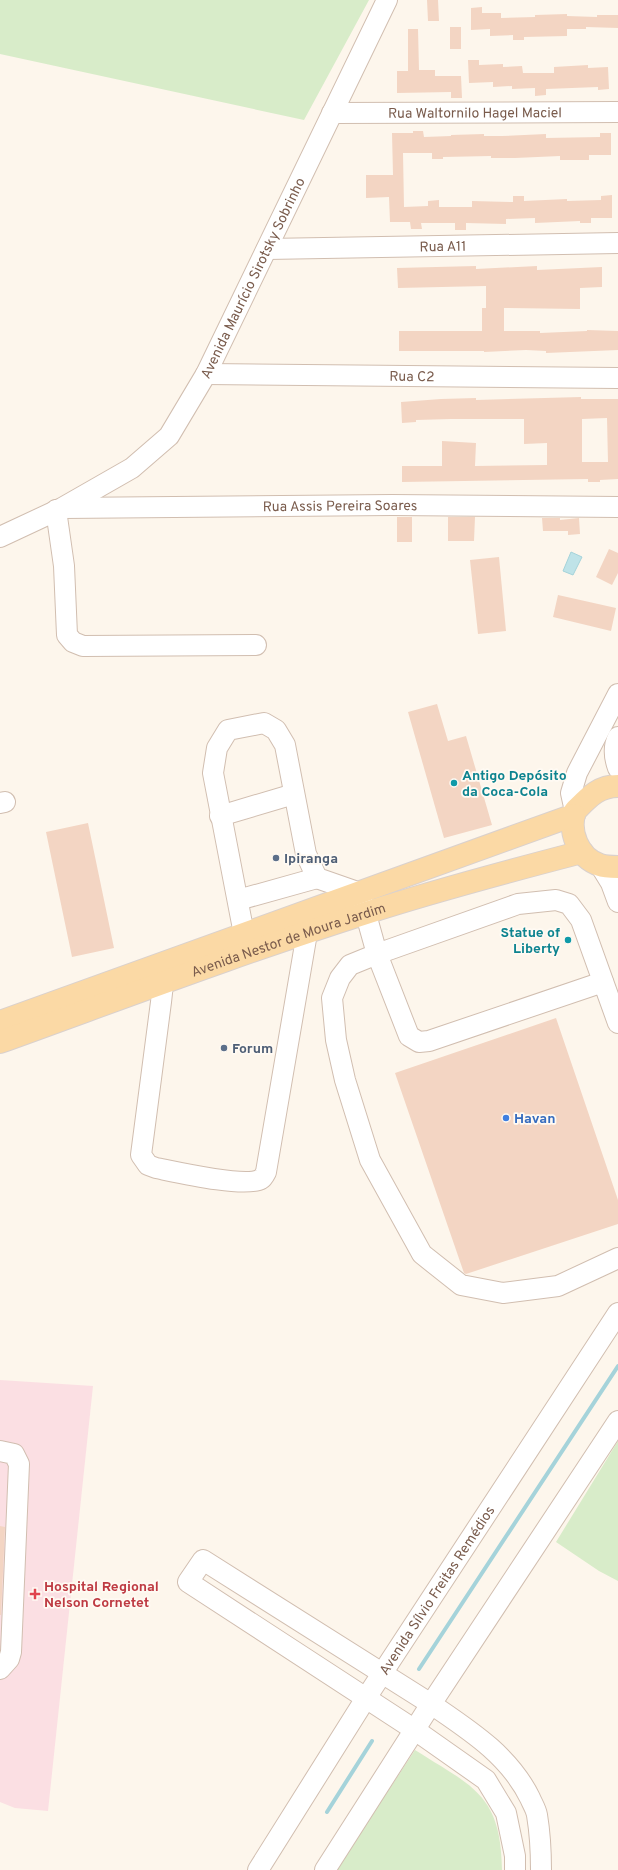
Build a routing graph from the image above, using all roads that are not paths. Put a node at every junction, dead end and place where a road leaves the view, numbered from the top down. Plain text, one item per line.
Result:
1 (387, 0) edge
2 (618, 112) edge
3 (332, 113) junction
4 (618, 242) edge
5 (267, 249) junction
6 (206, 374) junction
7 (618, 378) edge
8 (618, 507) edge
9 (59, 509) junction
10 (0, 537) edge
11 (256, 645) dead end
12 (618, 694) edge
13 (618, 737) edge
14 (618, 768) edge
15 (618, 786) edge
16 (294, 794) junction
17 (574, 813) junction
18 (220, 816) junction
19 (582, 852) junction
20 (609, 866) edge
21 (317, 878) junction
22 (238, 900) junction
23 (618, 902) edge
24 (362, 903) junction
25 (306, 923) junction
26 (247, 943) junction
27 (376, 954) junction
28 (161, 974) junction
29 (603, 982) junction
30 (0, 1022) edge
31 (618, 1023) edge
32 (0, 1042) edge
33 (618, 1258) edge
34 (618, 1313) edge
35 (618, 1421) edge
36 (0, 1451) edge
37 (0, 1669) edge
38 (383, 1673) junction
39 (366, 1698) junction
40 (431, 1704) junction
41 (414, 1730) junction
42 (258, 1870) edge
43 (325, 1870) edge
44 (516, 1870) edge
45 (541, 1870) edge

1 - 3 street, Avenida Maurício Sirotsky Sobrinho
2 - 3 street, Rua Waltornilo Hagel Maciel
3 - 5 street, Avenida Maurício Sirotsky Sobrinho
4 - 5 street, Rua A11
5 - 6 street, Avenida Maurício Sirotsky Sobrinho
6 - 7 street, Rua C2
6 - 9 street, Avenida Maurício Sirotsky Sobrinho
8 - 9 street, Rua Assis Pereira Soares
9 - 10 street, Avenida Maurício Sirotsky Sobrinho
9 - 11 street
12 - 17 street
13 - 14 street
15 - 17 main road, Avenida Nestor de Moura Jardim
16 - 18 street
16 - 18 street
16 - 21 street
17 - 19 main road
17 - 24 main road, Avenida Nestor de Moura Jardim
18 - 22 street
19 - 20 main road
19 - 24 main road, Avenida Nestor de Moura Jardim
20 - 23 street
21 - 22 street
21 - 24 street
22 - 26 street
24 - 25 main road, Avenida Nestor de Moura Jardim
24 - 27 street
25 - 26 main road, Avenida Nestor de Moura Jardim
25 - 28 street
26 - 28 main road, Avenida Nestor de Moura Jardim
27 - 29 street
27 - 29 street
27 - 33 street
28 - 30 main road, Avenida Nestor de Moura Jardim
28 - 32 main road, Avenida Nestor de Moura Jardim
29 - 31 street
34 - 38 street, Avenida Sílvio Freitas Remédios
35 - 40 street
36 - 37 street
38 - 39 street, Avenida Sílvio Freitas Remédios
38 - 39 street
38 - 40 street
39 - 41 street
39 - 42 street, Avenida Sílvio Freitas Remédios
40 - 41 street
40 - 45 street
41 - 43 street
41 - 44 street

